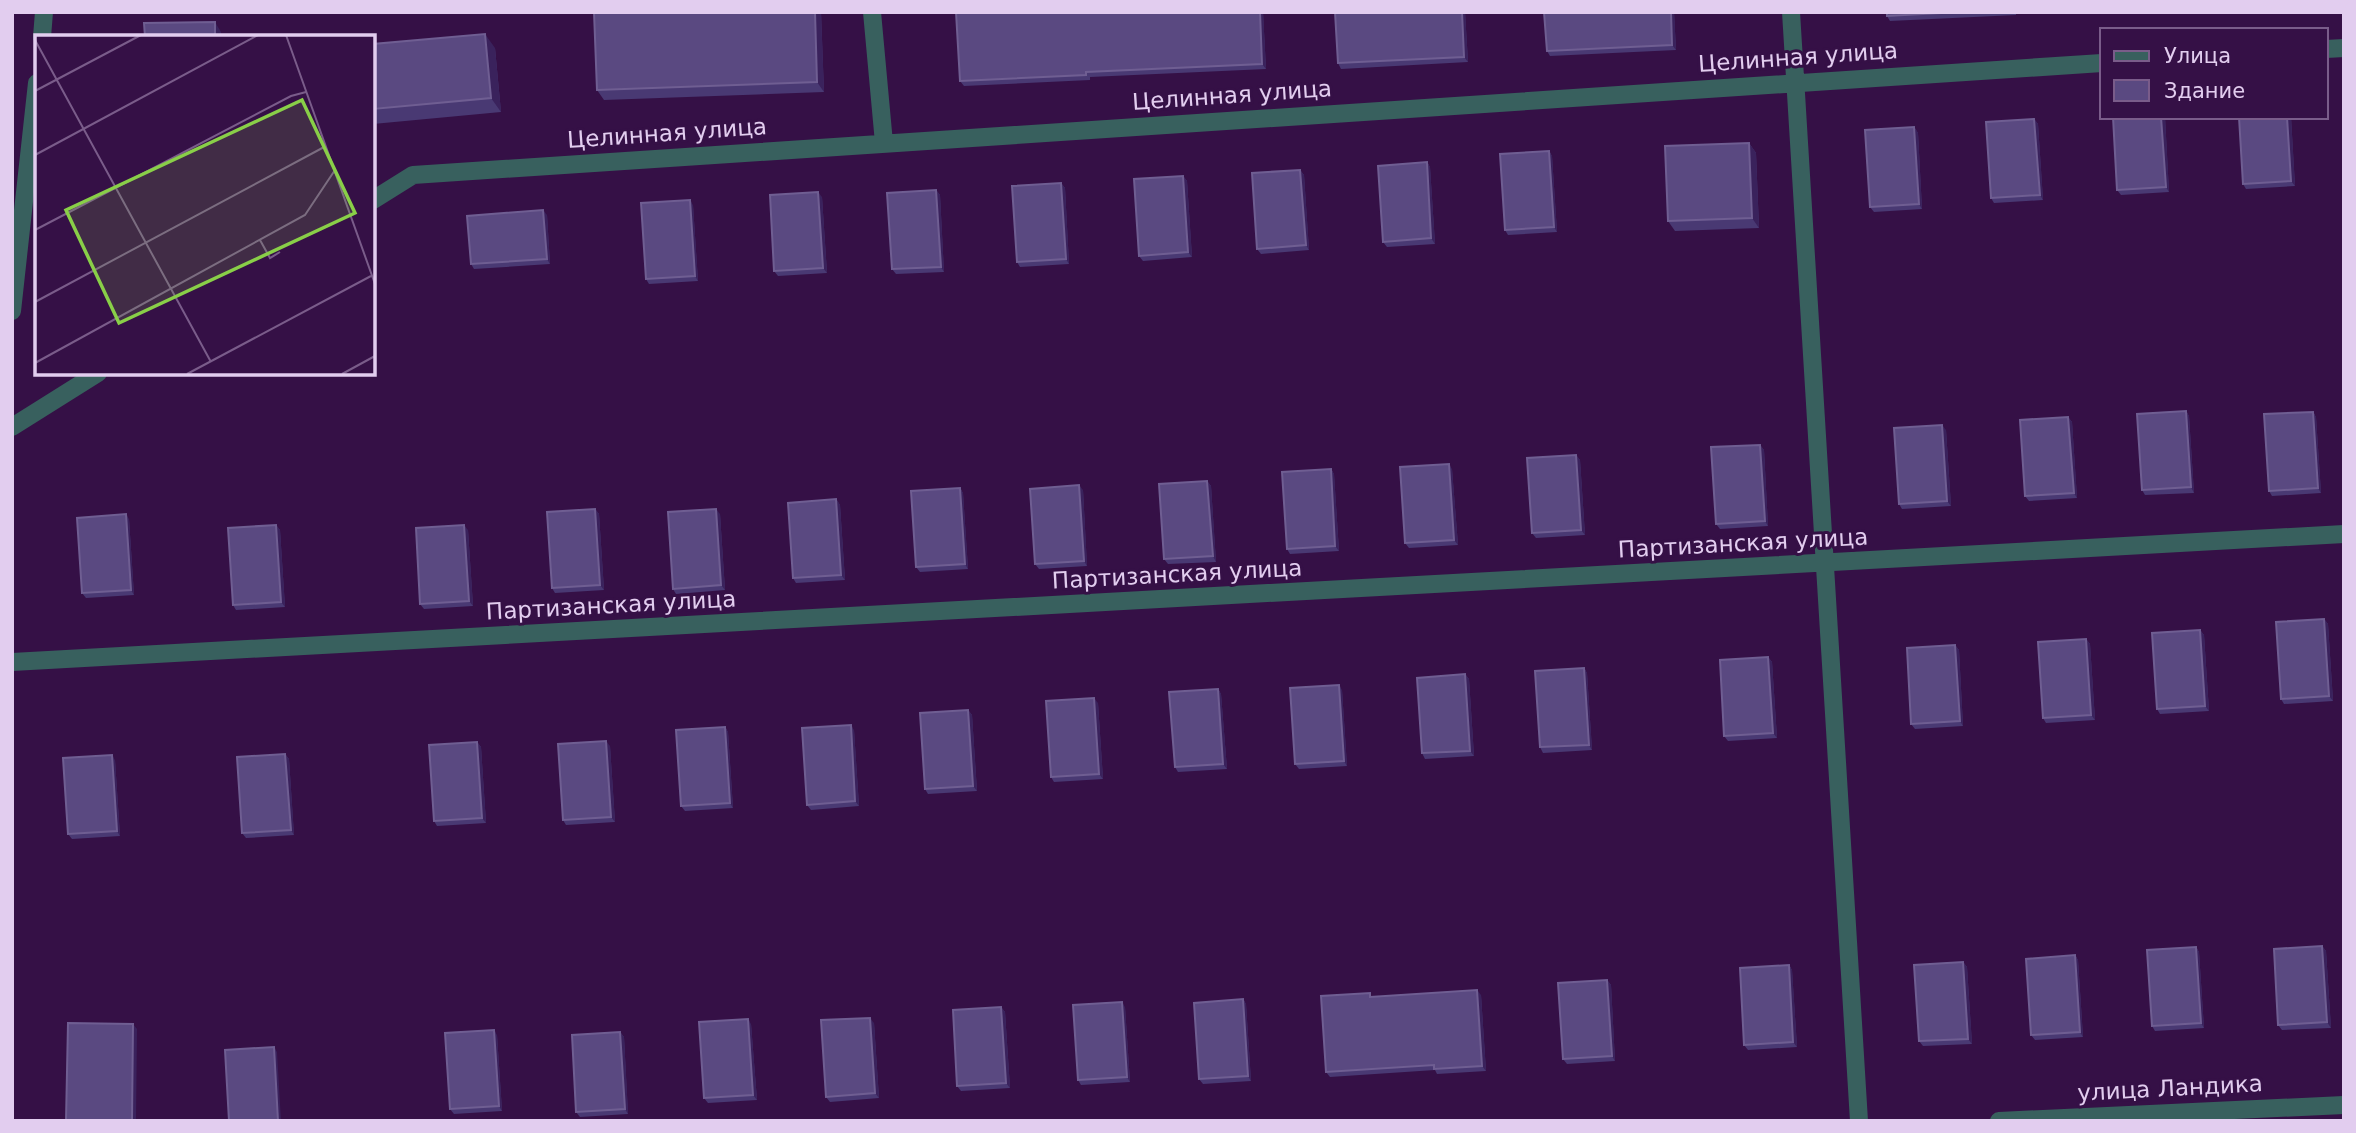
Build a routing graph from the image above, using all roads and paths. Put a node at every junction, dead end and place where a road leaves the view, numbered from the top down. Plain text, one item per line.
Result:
1 (44, 12) edge
2 (872, 12) edge
3 (1791, 12) edge
4 (42, 35) edge
5 (2100, 62) edge
6 (1795, 82) junction
7 (35, 101) edge
8 (884, 143) junction
9 (374, 199) edge
10 (12, 311) edge
11 (96, 374) edge
12 (12, 426) edge
13 (2344, 534) edge
14 (1825, 564) junction
15 (12, 662) edge
16 (2344, 1105) edge
17 (1859, 1121) edge
18 (1999, 1121) edge

1 - 4 street
2 - 8 street
3 - 6 street
5 - 6 street, Целинная улица
6 - 8 street, Целинная улица
6 - 14 street
7 - 10 street
8 - 9 street, Целинная улица
11 - 12 street
13 - 14 street, Партизанская улица
14 - 15 street, Партизанская улица
14 - 17 street
16 - 18 street, улица Ландика

